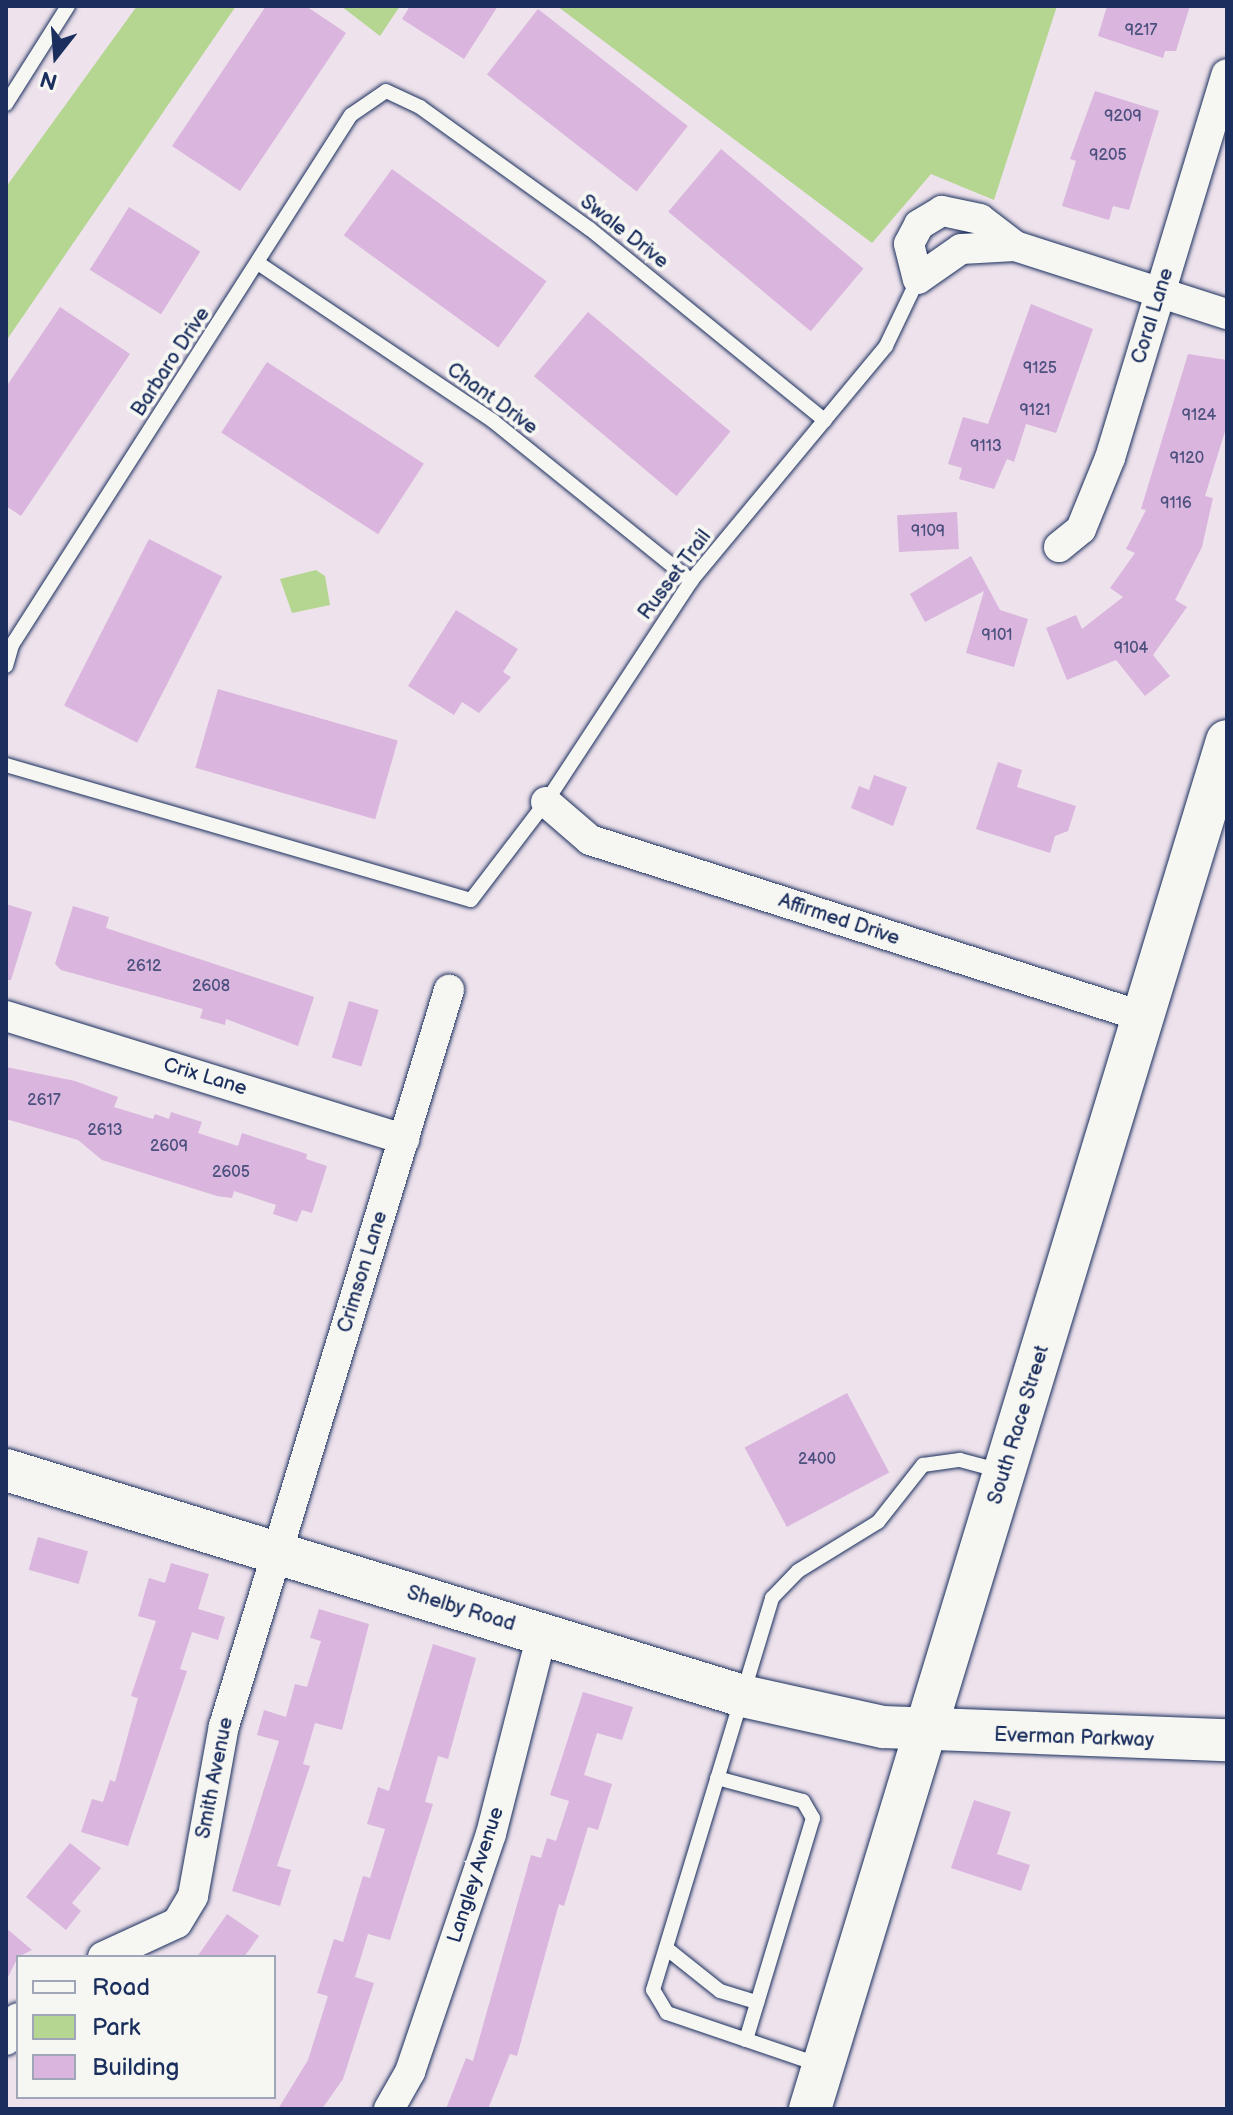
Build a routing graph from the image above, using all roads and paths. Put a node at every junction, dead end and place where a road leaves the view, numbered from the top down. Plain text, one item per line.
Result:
1 (68, 6) edge
2 (1227, 74) edge
3 (386, 91) joint
4 (7, 98) edge
5 (1015, 246) junction
6 (258, 263) junction
7 (918, 279) junction
8 (1159, 293) junction
9 (1227, 314) edge
10 (825, 421) junction
11 (1059, 547) dead end
12 (691, 581) junction
13 (6, 666) edge
14 (1227, 741) edge
15 (6, 765) edge
16 (546, 802) junction
17 (449, 990) dead end
18 (6, 1016) edge
19 (1144, 1017) junction
20 (404, 1139) junction
21 (6, 1470) edge
22 (1005, 1472) junction
23 (275, 1553) junction
24 (542, 1634) junction
25 (743, 1696) junction
26 (920, 1731) junction
27 (1227, 1740) edge
28 (717, 1778) junction
29 (666, 1948) junction
30 (107, 1955) edge
31 (757, 2002) junction
32 (16, 2022) edge
33 (6, 2040) edge
34 (746, 2040) junction
35 (822, 2066) junction
36 (389, 2109) edge
37 (810, 2109) edge

1 - 4 lane
2 - 8 street, Coral Lane
3 - 6 lane, Barbaro Drive
3 - 10 lane, Swale Drive
5 - 7 street
5 - 7 street
5 - 8 street
6 - 12 lane, Chant Drive
6 - 13 lane, Barbaro Drive
7 - 10 lane, Russet Trail
8 - 9 street
8 - 11 street, Coral Lane
10 - 12 lane, Russet Trail
12 - 16 lane, Russet Trail
14 - 19 main road, South Race Street
15 - 16 lane, Russet Trail
16 - 19 street, Affirmed Drive
17 - 20 street, Crimson Lane
18 - 20 street, Crix Lane
19 - 22 main road, South Race Street
20 - 23 street, Crimson Lane
21 - 23 main road, Shelby Road
22 - 25 lane
22 - 26 main road, South Race Street
23 - 24 main road, Shelby Road
23 - 30 street, Smith Avenue
24 - 25 main road, Shelby Road
24 - 36 street, Langley Avenue
25 - 26 main road, Shelby Road
25 - 28 lane
26 - 27 main road, Everman Parkway
26 - 35 main road, South Race Street
28 - 29 lane
28 - 31 lane
29 - 31 lane
29 - 34 lane
31 - 34 lane
32 - 33 street
34 - 35 lane
35 - 37 main road, South Race Street

